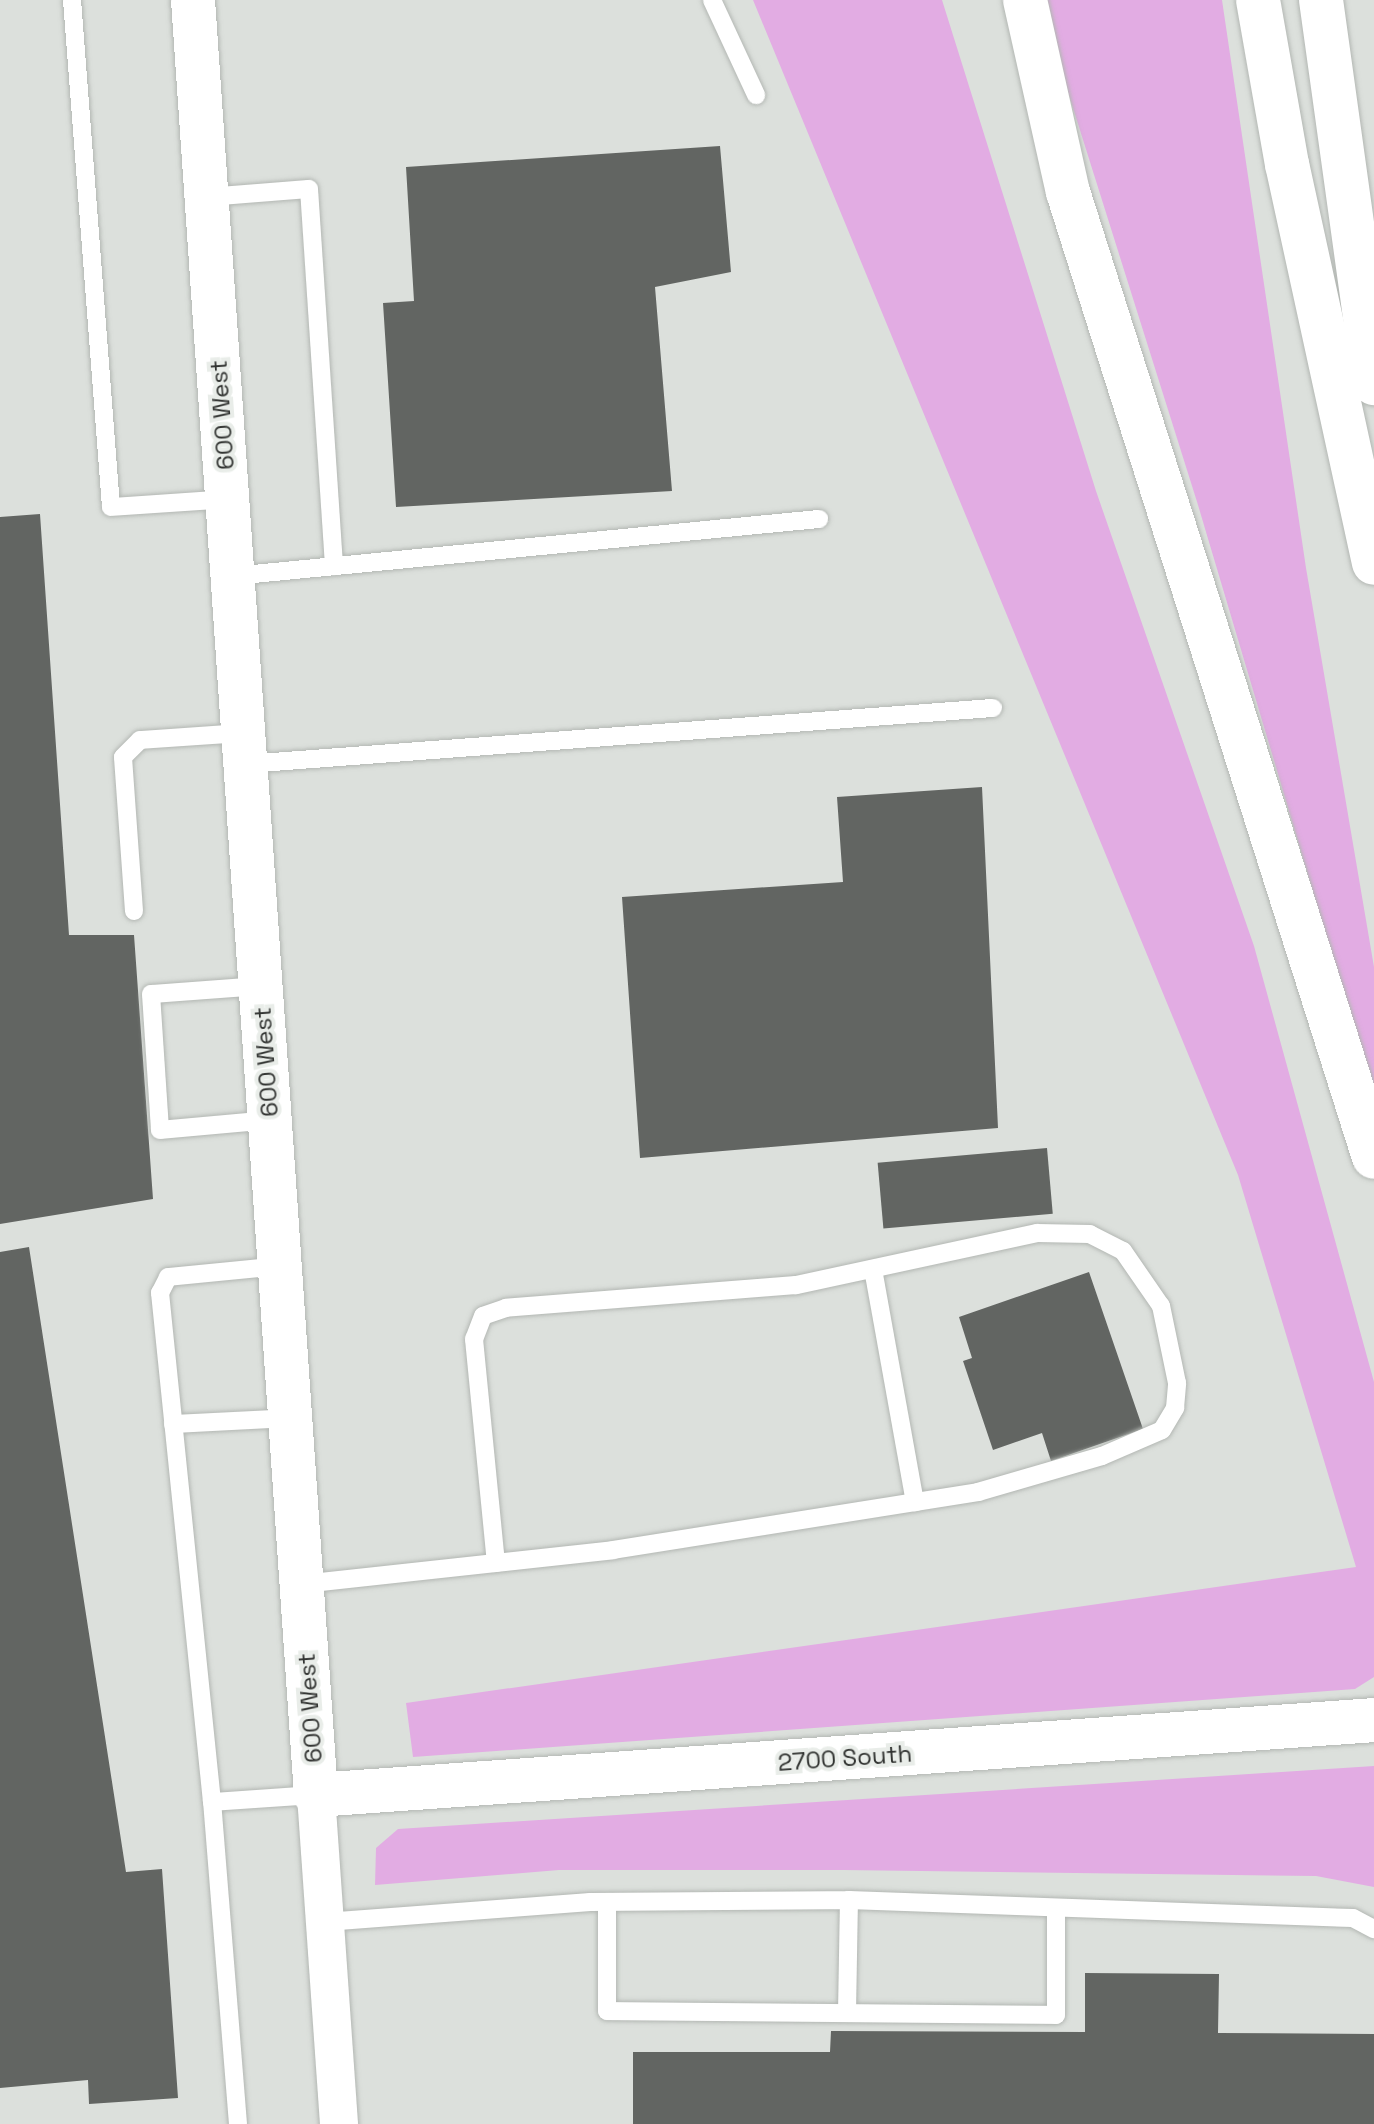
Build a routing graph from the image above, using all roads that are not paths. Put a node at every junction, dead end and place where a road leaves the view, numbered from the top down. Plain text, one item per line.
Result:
1 (72, 0) edge
2 (193, 0) edge
3 (712, 0) edge
4 (999, 0) edge
5 (1025, 0) edge
6 (1258, 0) edge
7 (1321, 0) edge
8 (756, 95) dead end
9 (1068, 192) junction
10 (207, 197) junction
11 (1374, 383) edge
12 (228, 499) junction
13 (819, 519) dead end
14 (1374, 563) edge
15 (334, 566) junction
16 (233, 576) junction
17 (993, 708) dead end
18 (245, 749) junction
19 (134, 911) dead end
20 (261, 986) junction
21 (270, 1120) junction
22 (1374, 1157) edge
23 (280, 1266) junction
24 (873, 1269) junction
25 (291, 1418) junction
26 (173, 1424) junction
27 (915, 1502) junction
28 (496, 1563) junction
29 (302, 1584) junction
30 (1363, 1721) edge
31 (316, 1795) junction
32 (212, 1802) junction
33 (849, 1900) junction
34 (607, 1902) junction
35 (1056, 1908) junction
36 (325, 1922) junction
37 (1374, 1929) edge
38 (847, 2013) junction
39 (238, 2124) edge
40 (339, 2124) edge

1 - 12 lane
2 - 10 main road, 600 West
3 - 8 lane
4 - 9 main road
5 - 9 main road
6 - 14 main road
7 - 11 main road
9 - 22 main road
10 - 12 main road, 600 West
10 - 15 lane
12 - 16 main road, 600 West
13 - 15 lane
15 - 16 lane
16 - 18 main road, 600 West
17 - 18 lane
18 - 19 lane
18 - 20 main road, 600 West
20 - 21 main road, 600 West
20 - 21 lane
21 - 23 main road, 600 West
23 - 25 main road, 600 West
23 - 26 lane
24 - 27 lane
24 - 27 lane
24 - 28 lane
25 - 26 lane
25 - 29 main road, 600 West
26 - 32 lane
27 - 28 lane
28 - 29 lane
29 - 31 main road, 600 West
30 - 31 main road, 2700 South
31 - 32 lane
31 - 36 street, 600 West
32 - 39 lane
33 - 34 lane
33 - 35 lane
33 - 38 lane
34 - 36 lane
34 - 38 lane
35 - 37 lane
35 - 38 lane
36 - 40 street, 600 West

